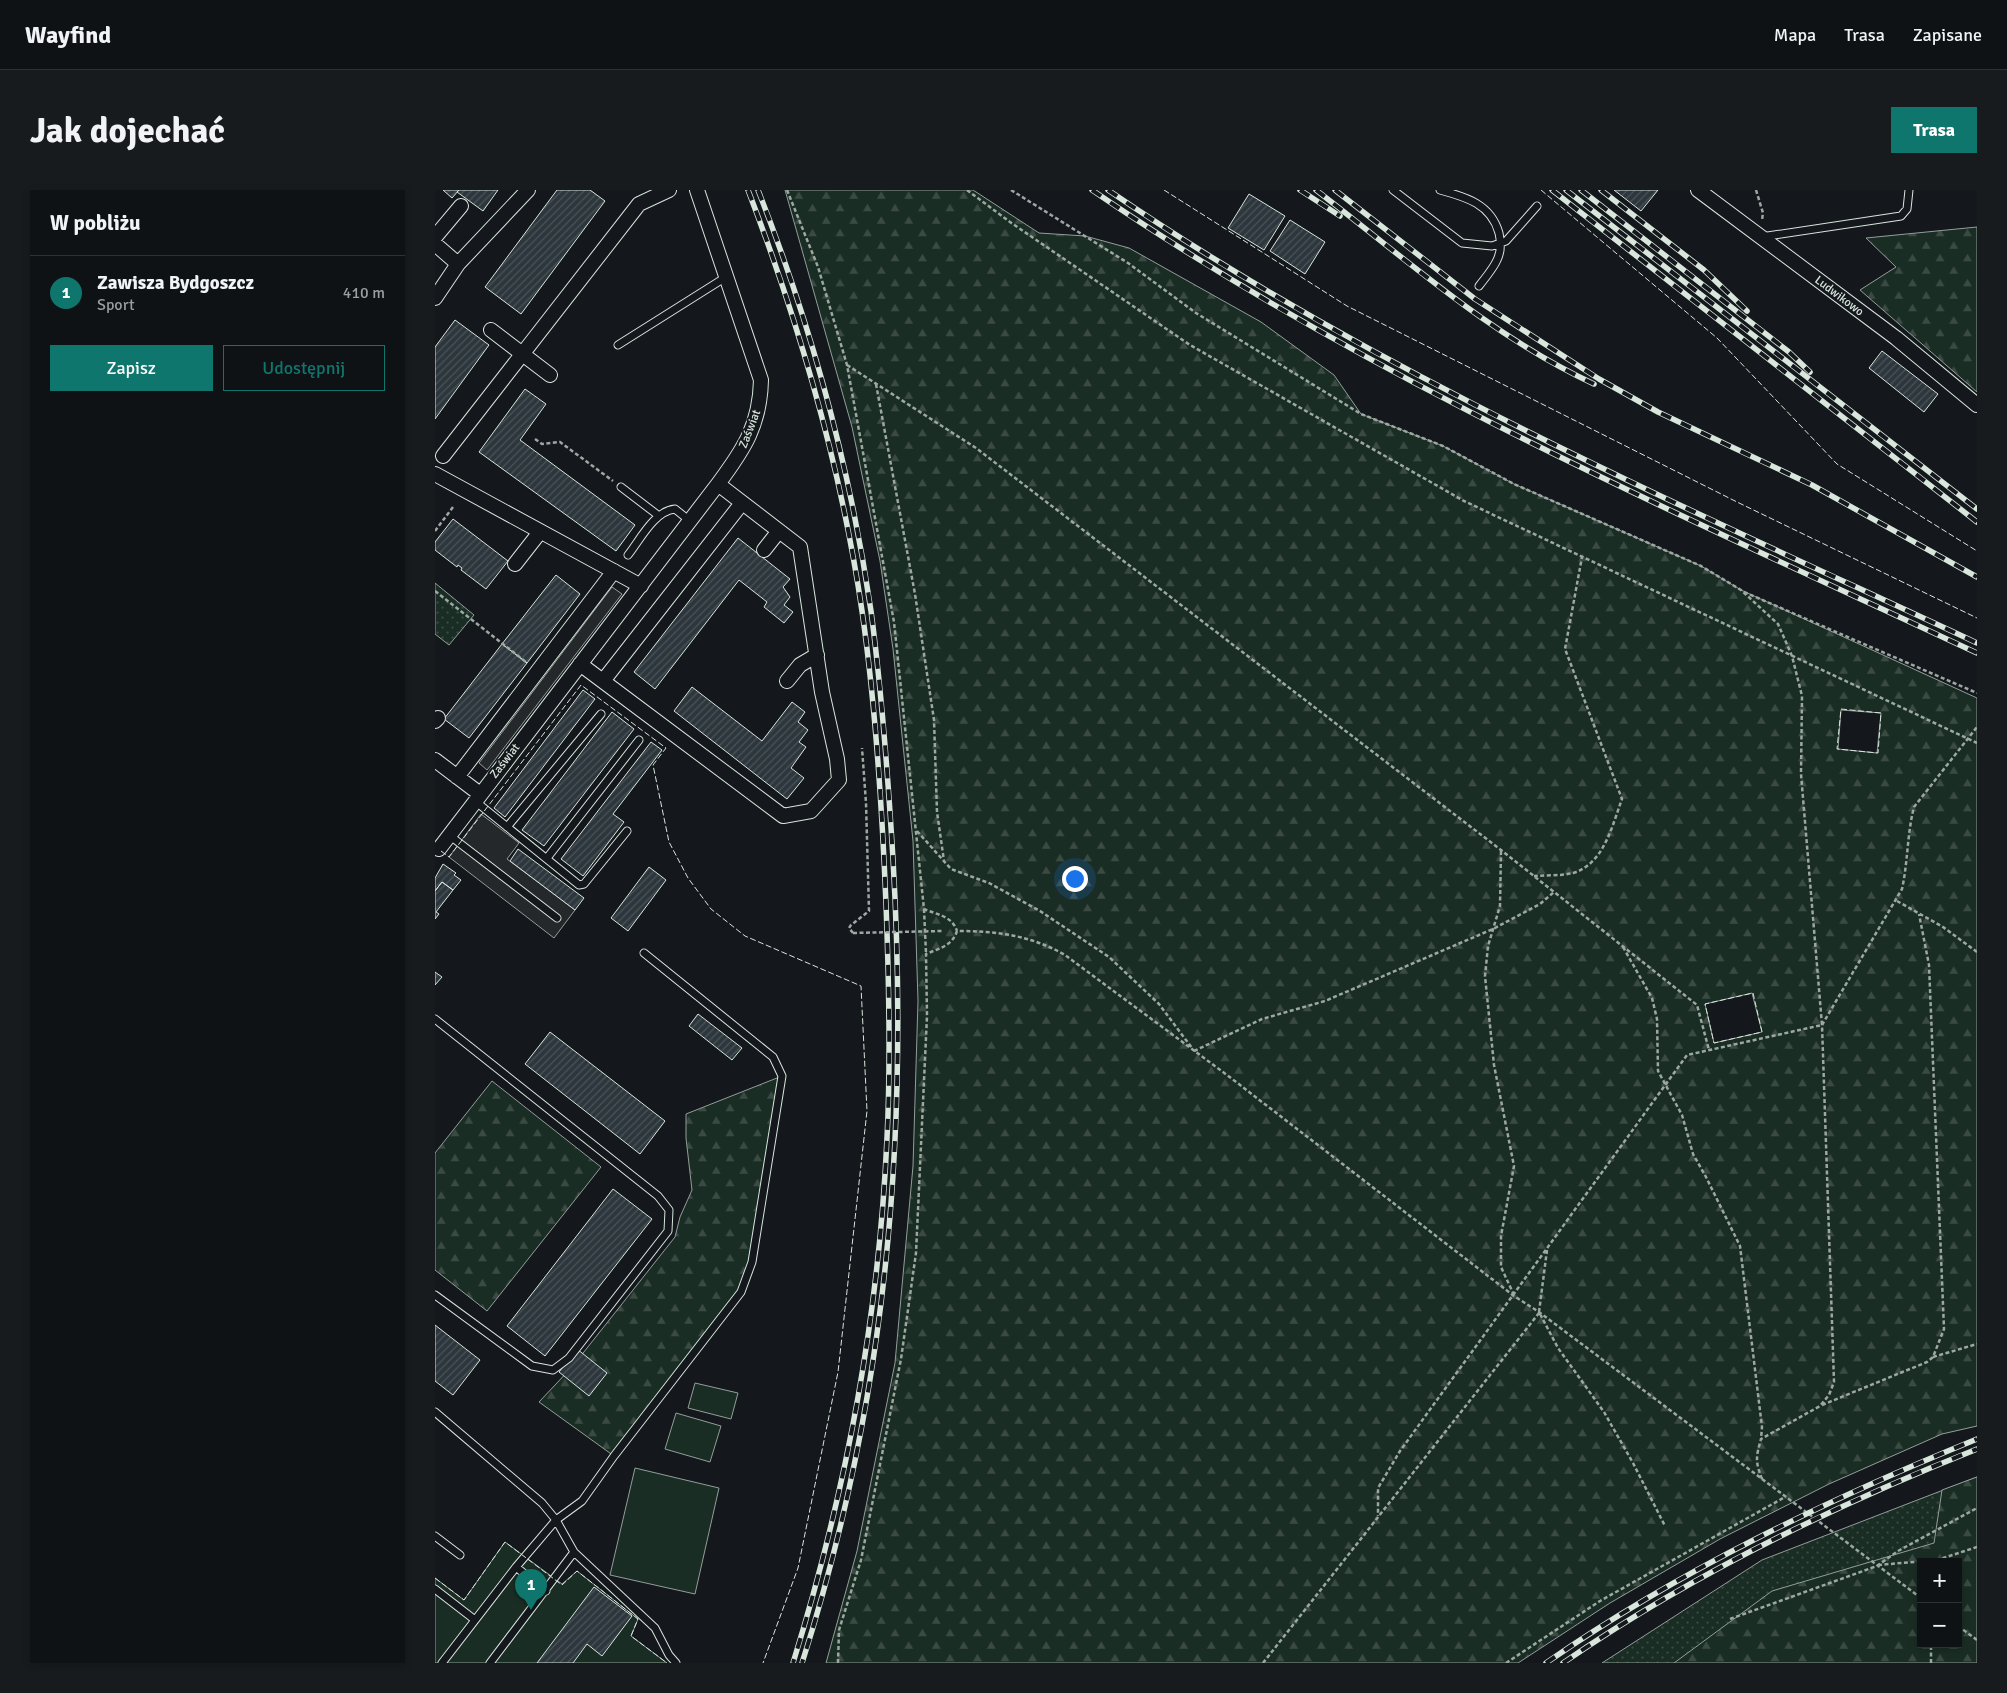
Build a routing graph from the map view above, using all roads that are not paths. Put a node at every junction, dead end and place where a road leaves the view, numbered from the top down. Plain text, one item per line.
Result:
1 (528, 190) edge
2 (669, 190) edge
3 (697, 190) edge
4 (1393, 190) edge
5 (1440, 190) edge
6 (1698, 190) edge
7 (1909, 190) edge
8 (461, 206) dead end
9 (1537, 206) dead end
10 (1761, 237) junction
11 (435, 238) edge
12 (1501, 243) junction
13 (435, 244) edge
14 (458, 264) junction
15 (726, 277) junction
16 (1479, 286) dead end
17 (437, 289) edge
18 (491, 330) dead end
19 (618, 344) dead end
20 (522, 354) junction
21 (550, 375) dead end
22 (1977, 405) edge
23 (443, 456) dead end
24 (435, 474) edge
25 (718, 484) junction
26 (619, 486) road end
27 (742, 503) junction
28 (659, 516) junction
29 (690, 521) junction
30 (779, 531) junction
31 (540, 532) junction
32 (764, 550) dead end
33 (628, 555) dead end
34 (515, 564) dead end
35 (614, 571) junction
36 (641, 586) junction
37 (817, 655) junction
38 (580, 664) junction
39 (603, 681) junction
40 (787, 681) dead end
41 (601, 714) dead end
42 (639, 740) dead end
43 (435, 760) edge
44 (457, 778) junction
45 (478, 798) junction
46 (507, 827) junction
47 (627, 830) dead end
48 (449, 835) junction
49 (437, 852) edge
50 (547, 858) junction
51 (557, 918) dead end
52 (644, 953) dead end
53 (435, 1019) edge
54 (435, 1295) edge
55 (435, 1412) edge
56 (556, 1520) junction
57 (435, 1536) edge
58 (574, 1552) junction
59 (460, 1555) dead end
60 (516, 1567) junction
61 (435, 1588) edge
62 (546, 1591) junction
63 (475, 1620) junction
64 (442, 1663) edge
65 (490, 1663) edge
66 (676, 1663) edge

1 - 14 street
2 - 20 street
3 - 15 street, Zaświat
4 - 12 lane
5 - 12 lane
6 - 10 street, Ludwikowo
7 - 10 lane
8 - 11 street
9 - 12 lane
10 - 22 street, Ludwikowo
12 - 16 lane
13 - 14 street
14 - 17 street
15 - 19 lane
15 - 25 street, Zaświat
18 - 20 street
20 - 21 street
20 - 23 street
24 - 31 street
25 - 27 street
25 - 29 street, Zaświat
26 - 28 lane
27 - 30 street
27 - 39 street
28 - 29 lane
28 - 33 lane
29 - 36 street, Zaświat
30 - 32 street
30 - 37 street
31 - 34 street
31 - 35 street
35 - 36 street
35 - 44 street
36 - 38 street, Zaświat
37 - 39 street
37 - 40 street
38 - 39 street
38 - 45 street, Zaświat
41 - 46 lane
42 - 50 lane
43 - 44 street
44 - 45 street
45 - 46 lane
45 - 48 street, Zaświat
46 - 50 lane
47 - 50 lane
48 - 49 street, Zaświat
48 - 51 lane
52 - 56 lane
53 - 54 lane
55 - 56 lane
56 - 58 lane
56 - 60 lane
57 - 59 lane
58 - 62 lane
58 - 66 lane
60 - 62 lane
60 - 63 lane
61 - 63 lane
62 - 65 lane
63 - 64 lane

